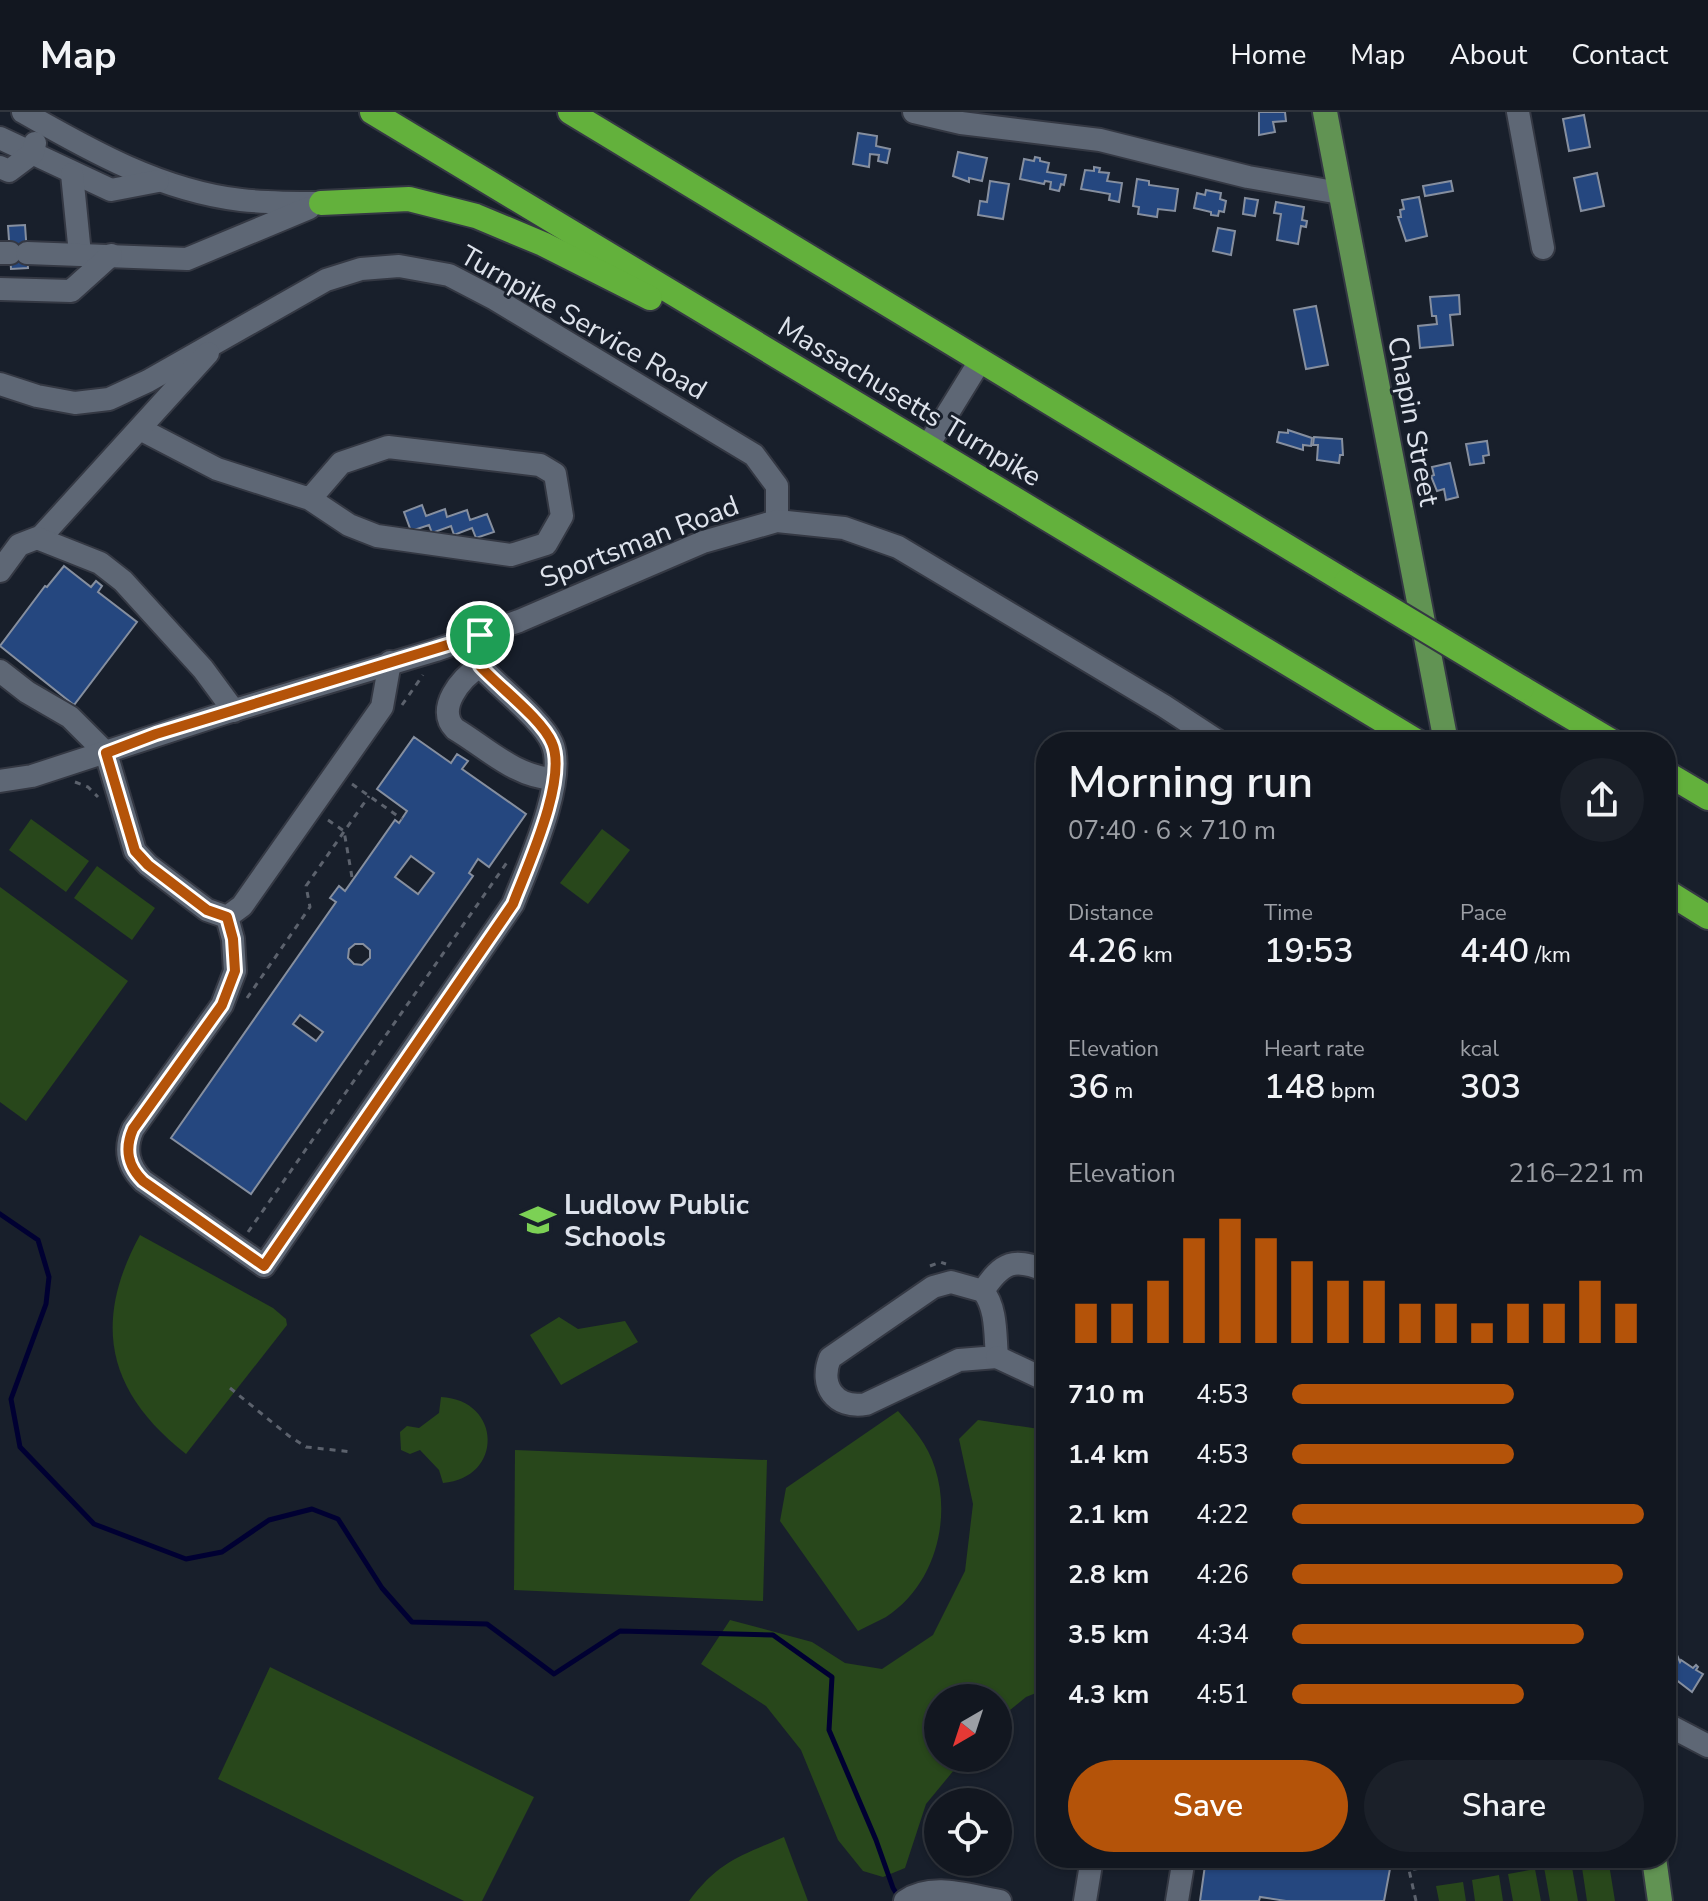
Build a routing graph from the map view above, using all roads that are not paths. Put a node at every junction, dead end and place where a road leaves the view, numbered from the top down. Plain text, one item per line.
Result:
1 (372, 112) edge
2 (570, 112) edge
3 (576, 112) edge
4 (914, 112) edge
5 (1325, 112) edge
6 (1518, 112) edge
7 (30, 116) edge
8 (0, 138) edge
9 (614, 139) junction
10 (33, 153) junction
11 (0, 167) edge
12 (72, 174) junction
13 (159, 181) junction
14 (1340, 193) junction
15 (321, 203) junction
16 (1543, 248) dead end
17 (12, 253) edge
18 (80, 254) junction
19 (111, 255) junction
20 (0, 289) edge
21 (223, 338) junction
22 (980, 361) junction
23 (0, 384) edge
24 (841, 396) junction
25 (140, 429) junction
26 (927, 447) junction
27 (310, 499) junction
28 (777, 521) junction
29 (39, 539) junction
30 (0, 571) edge
31 (480, 635) junction
32 (390, 662) junction
33 (480, 666) junction
34 (0, 671) edge
35 (234, 711) junction
36 (1204, 732) edge
37 (1401, 732) edge
38 (1444, 732) edge
39 (1596, 732) edge
40 (106, 753) junction
41 (554, 779) junction
42 (1676, 779) edge
43 (0, 781) edge
44 (1708, 798) edge
45 (1676, 897) edge
46 (227, 917) junction
47 (1708, 917) edge
48 (1036, 1268) edge
49 (983, 1291) junction
50 (997, 1357) junction
51 (1036, 1375) edge
52 (1676, 1729) edge
53 (1708, 1746) edge
54 (1090, 1868) edge
55 (1182, 1868) edge
56 (1655, 1868) edge
57 (911, 1897) edge
58 (1000, 1901) edge
59 (1085, 1901) edge
60 (1177, 1901) edge
61 (1660, 1901) edge

1 - 24 highway, Massachusetts Turnpike
2 - 9 highway
3 - 9 highway
4 - 14 street
5 - 14 main road, Chapin Street
6 - 16 street
7 - 10 street
7 - 13 street
8 - 10 street
9 - 22 highway
10 - 11 street
10 - 12 street
12 - 13 street
12 - 18 street
13 - 15 street
14 - 38 main road, Chapin Street
15 - 19 street
15 - 24 highway
17 - 18 street
18 - 19 street
19 - 20 street
21 - 23 street, Turnpike Service Road
21 - 25 street
21 - 28 street, Turnpike Service Road
22 - 26 street
22 - 39 highway, bridge
24 - 26 highway, Massachusetts Turnpike
25 - 27 street
25 - 29 street
26 - 37 highway, Massachusetts Turnpike
27 - 27 street
28 - 31 street, Sportsman Road
28 - 36 street, Sportsman Road
29 - 30 street
29 - 35 street
31 - 32 street, Sportsman Road
31 - 33 street
32 - 35 street, Sportsman Road
32 - 46 street
33 - 41 street
33 - 41 street
34 - 40 street
35 - 40 street, Sportsman Road
40 - 43 street, Sportsman Road
40 - 46 street
41 - 46 street
42 - 44 highway
45 - 47 highway
48 - 49 street
49 - 50 street
49 - 50 street
50 - 51 street
52 - 53 street
54 - 59 street
55 - 60 street
56 - 61 main road
57 - 58 street

